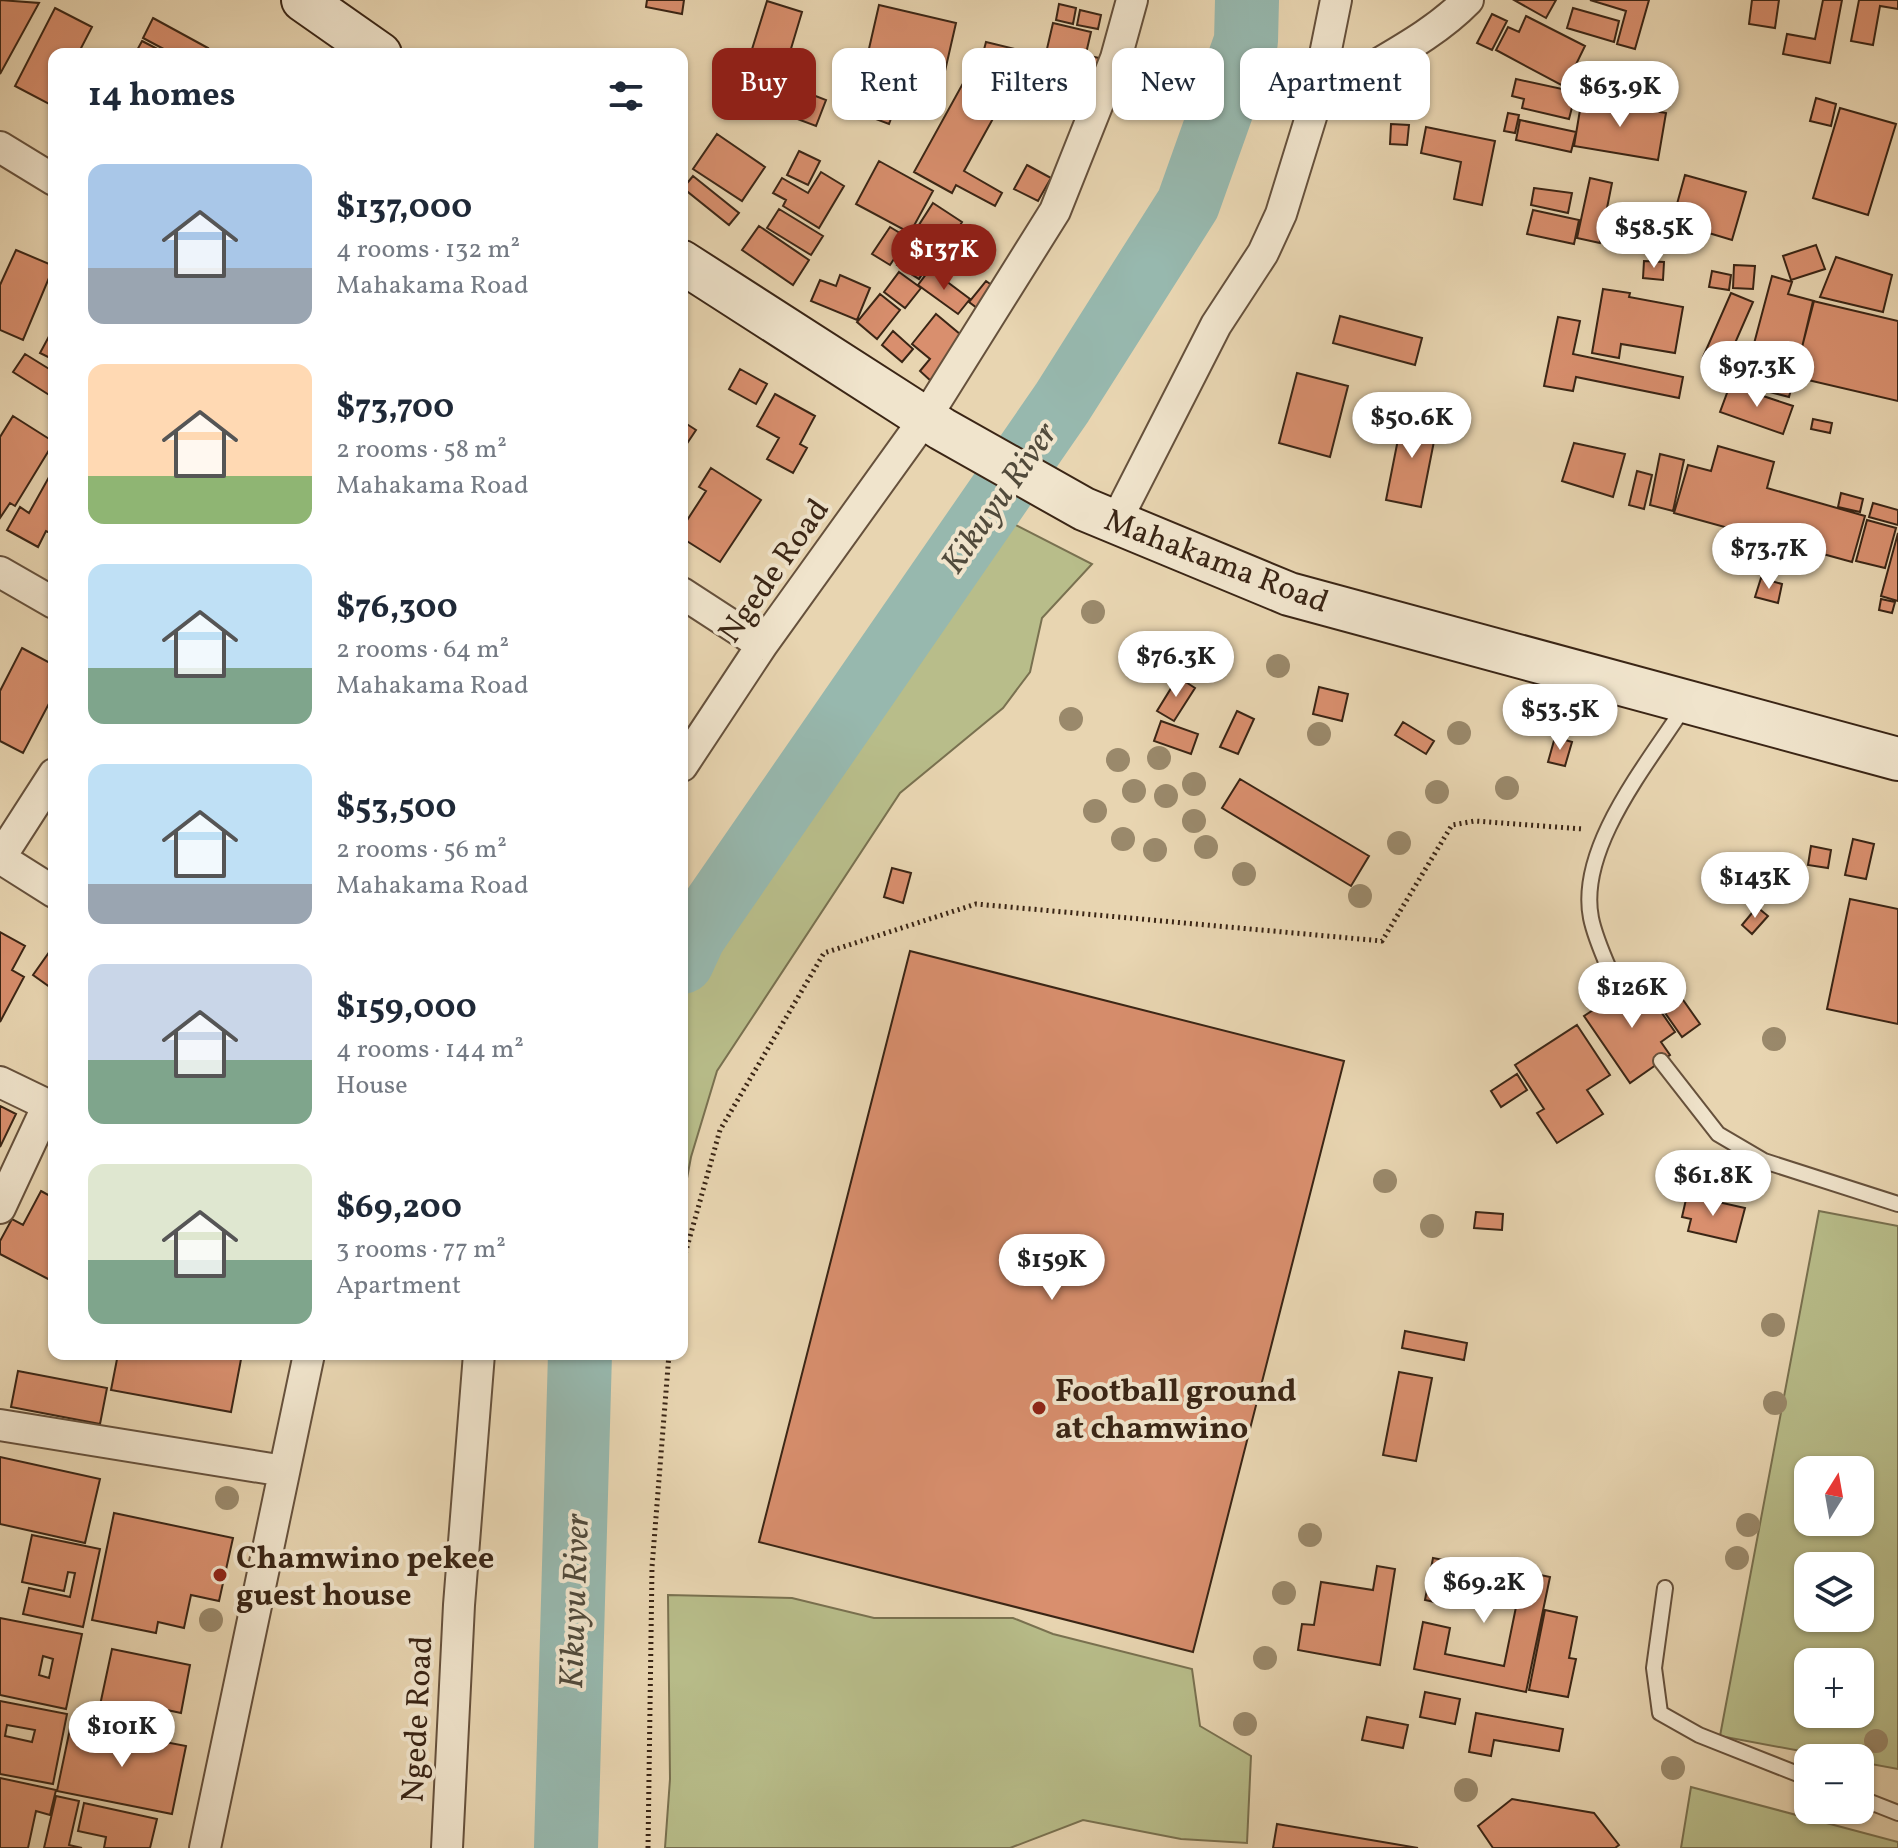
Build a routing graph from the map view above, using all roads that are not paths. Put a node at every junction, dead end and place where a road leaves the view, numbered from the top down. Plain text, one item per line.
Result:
1 (1132, 0) edge
2 (1336, 0) edge
3 (1468, 0) edge
4 (306, 1) edge
5 (372, 48) edge
6 (1326, 48) edge
7 (1405, 48) edge
8 (1310, 120) edge
9 (0, 147) edge
10 (48, 176) edge
11 (688, 266) edge
12 (934, 423) junction
13 (1100, 516) junction
14 (0, 572) edge
15 (688, 597) edge
16 (48, 600) edge
17 (762, 645) junction
18 (1688, 702) junction
19 (688, 757) edge
20 (1898, 759) edge
21 (48, 783) edge
22 (0, 858) edge
23 (48, 888) edge
24 (1619, 993) dead end
25 (1661, 1061) dead end
26 (0, 1082) edge
27 (48, 1106) edge
28 (48, 1113) edge
29 (1898, 1204) edge
30 (0, 1208) edge
31 (308, 1360) edge
32 (479, 1360) edge
33 (0, 1425) edge
34 (284, 1471) junction
35 (1665, 1588) dead end
36 (1794, 1772) edge
37 (1874, 1804) edge
38 (1898, 1813) edge
39 (205, 1848) edge
40 (447, 1848) edge

1 - 12 street, Ngede Road
2 - 6 street
3 - 7 street
4 - 5 street
8 - 13 street
9 - 10 street
11 - 12 street, Mahakama Road
12 - 13 street, Mahakama Road
12 - 17 street, Ngede Road
13 - 18 street, Mahakama Road
14 - 16 street
15 - 17 street
17 - 19 street, Ngede Road
18 - 20 street, Mahakama Road
18 - 24 lane
21 - 22 street
22 - 23 street
25 - 29 lane
26 - 27 street
28 - 30 street
31 - 34 street
32 - 40 street, Ngede Road
33 - 34 street
34 - 39 street
35 - 36 lane
37 - 38 lane

